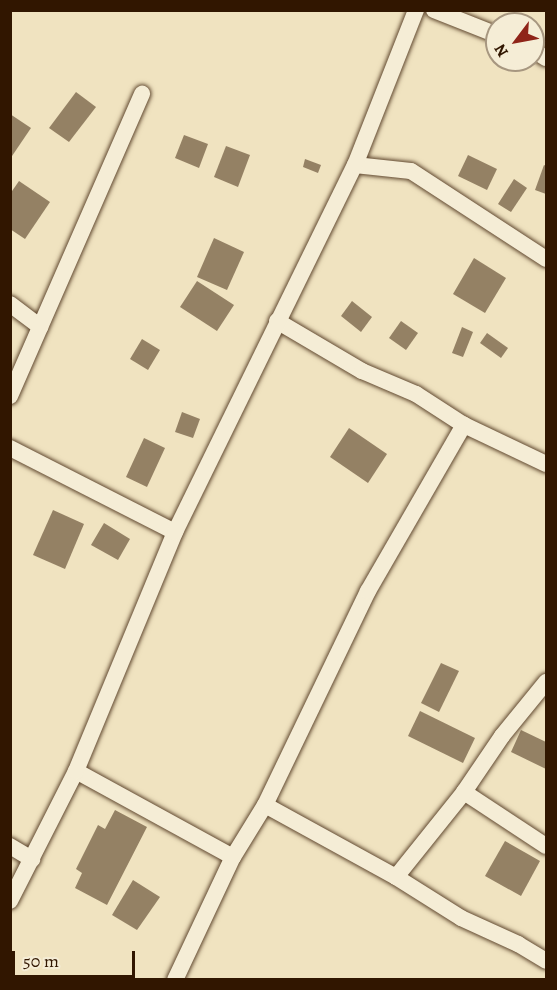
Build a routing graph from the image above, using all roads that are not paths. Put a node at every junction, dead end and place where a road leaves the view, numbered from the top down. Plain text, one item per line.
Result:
1 (416, 10) edge
2 (434, 10) edge
3 (485, 30) edge
4 (142, 94) dead end
5 (355, 165) junction
6 (546, 259) edge
7 (10, 304) edge
8 (277, 321) junction
9 (40, 327) junction
10 (10, 396) edge
11 (464, 425) junction
12 (10, 448) edge
13 (546, 464) edge
14 (175, 532) junction
15 (546, 682) edge
16 (76, 771) junction
17 (464, 792) junction
18 (266, 805) junction
19 (10, 846) edge
20 (546, 846) edge
21 (233, 857) junction
22 (32, 859) junction
23 (396, 877) junction
24 (10, 901) edge
25 (546, 961) edge
26 (175, 980) edge

1 - 5 street
2 - 3 street
4 - 9 street
5 - 6 street
5 - 8 street
7 - 9 street
8 - 11 street
8 - 14 street
9 - 10 street
11 - 13 street
11 - 18 street
12 - 14 street
14 - 16 street
15 - 17 street
16 - 21 street
16 - 22 street
17 - 20 street
17 - 23 street
18 - 21 street
18 - 23 street
19 - 22 street
21 - 26 street
22 - 24 street
23 - 25 street

